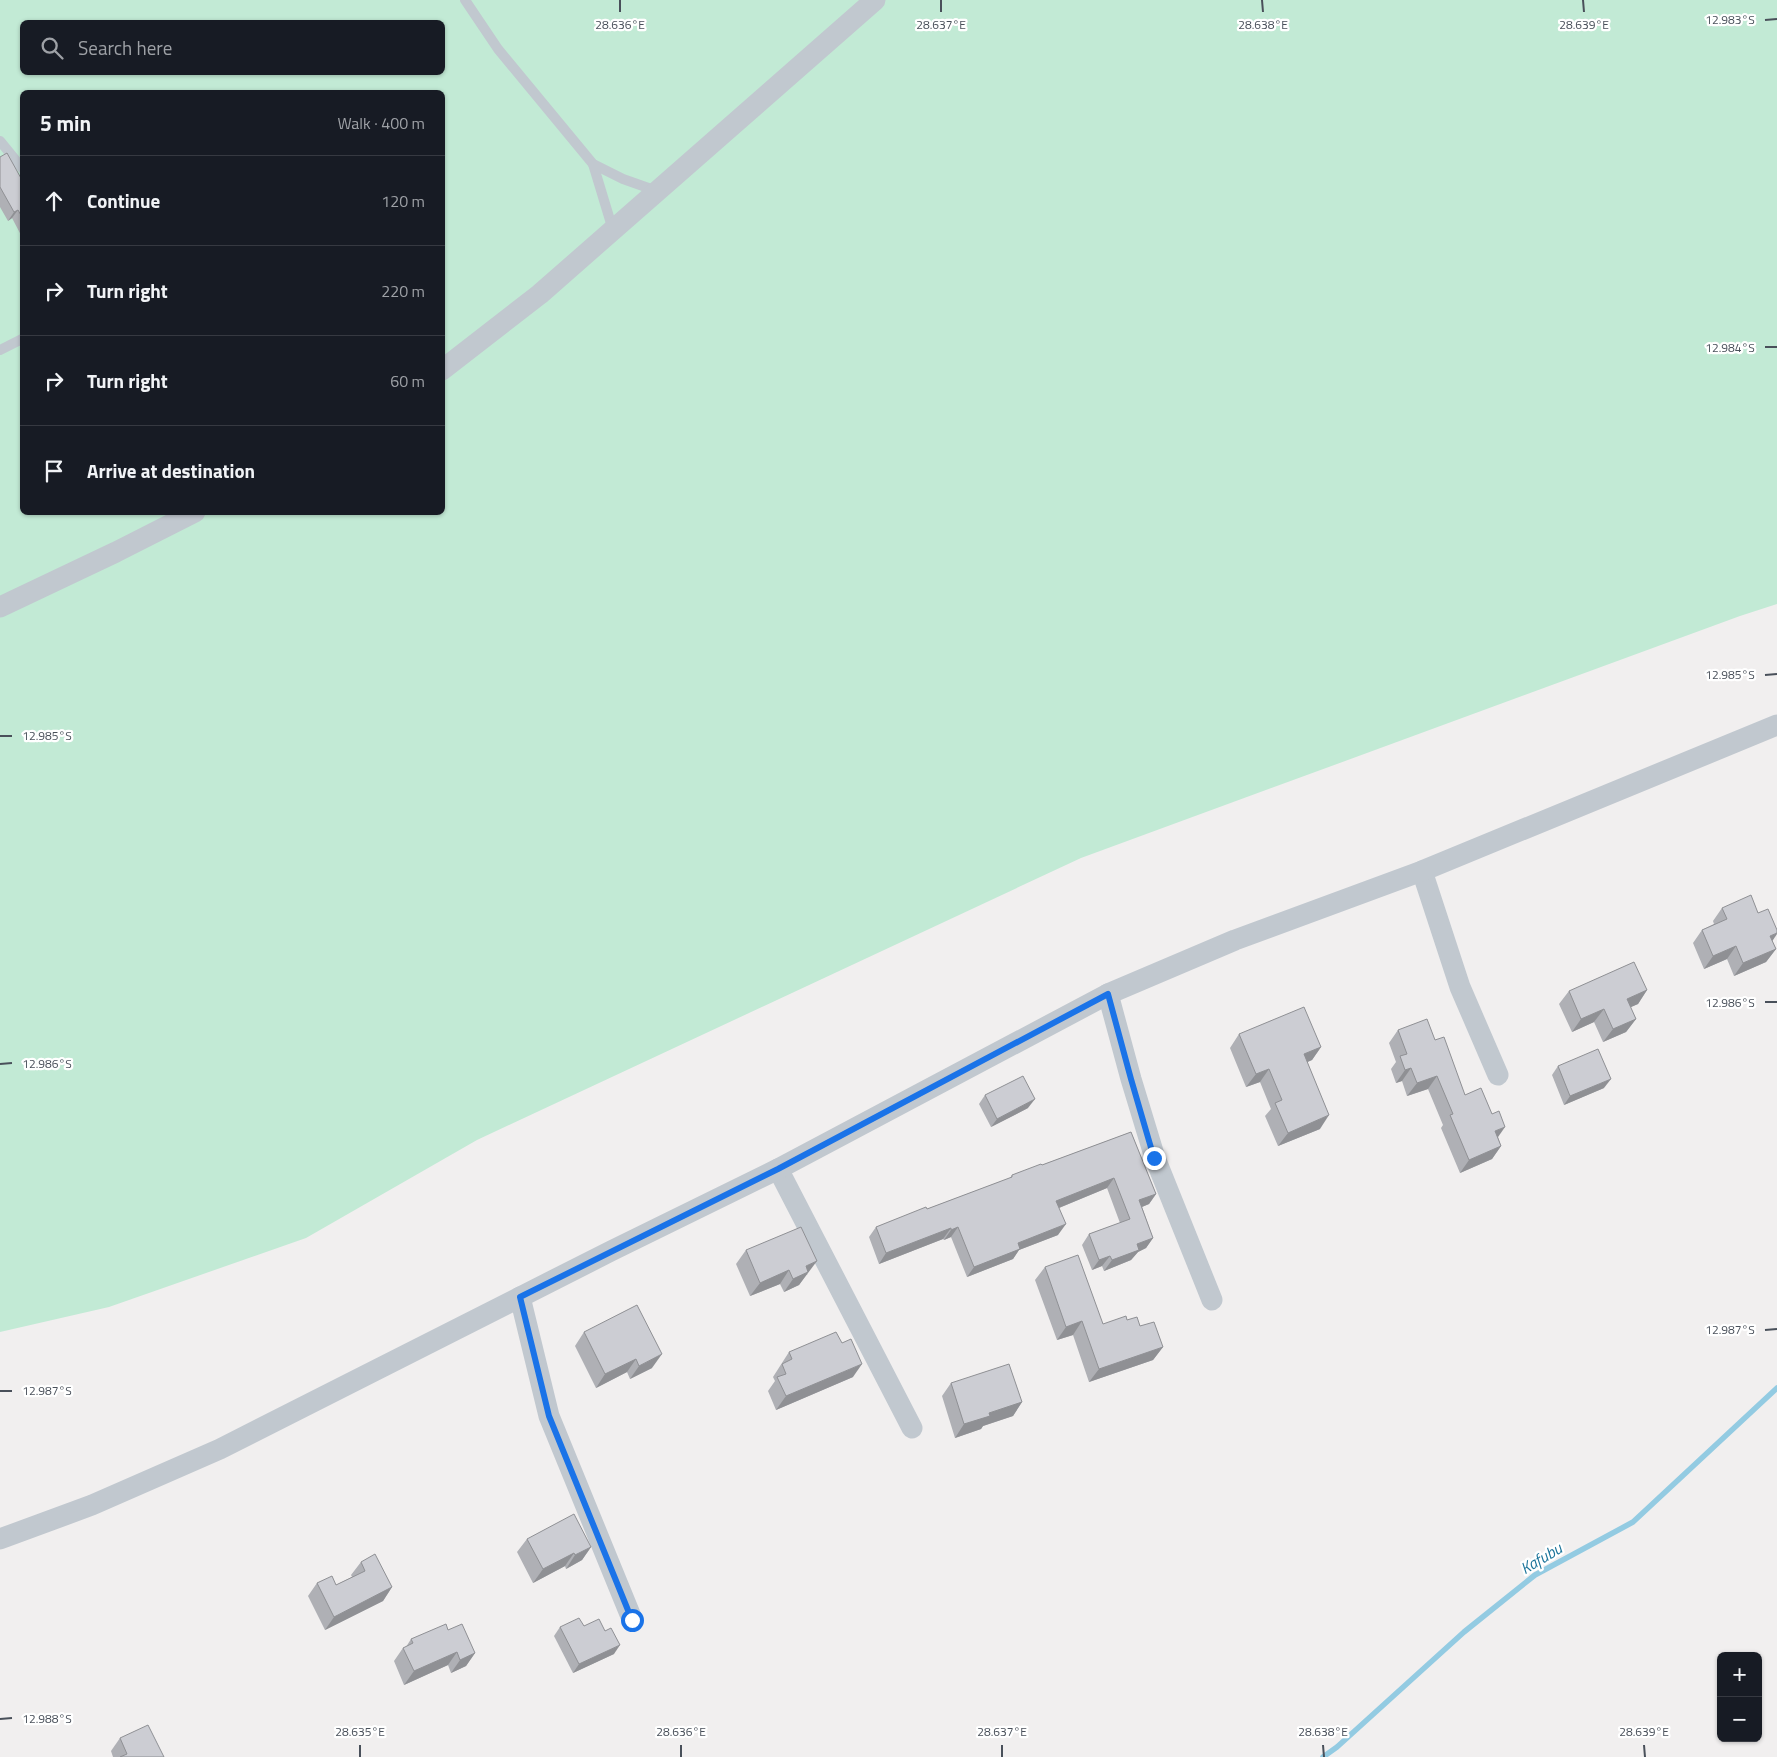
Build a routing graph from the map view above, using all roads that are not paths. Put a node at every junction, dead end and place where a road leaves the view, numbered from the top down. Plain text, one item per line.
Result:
1 (465, 0) edge
2 (875, 0) edge
3 (0, 142) edge
4 (593, 164) junction
5 (20, 166) edge
6 (657, 191) junction
7 (613, 230) junction
8 (20, 340) edge
9 (0, 350) edge
10 (445, 368) edge
11 (190, 515) edge
12 (0, 607) edge
13 (1777, 725) edge
14 (1422, 871) junction
15 (1108, 994) junction
16 (1498, 1075) dead end
17 (778, 1169) junction
18 (520, 1297) junction
19 (1212, 1300) dead end
20 (912, 1428) dead end
21 (0, 1539) edge
22 (632, 1620) dead end

1 - 4 lane
2 - 6 street
3 - 5 lane
4 - 6 lane
4 - 7 lane
6 - 7 street
7 - 10 street
8 - 9 lane
11 - 12 street
13 - 14 street
14 - 15 street
14 - 16 street
15 - 17 street
15 - 19 street
17 - 18 street
17 - 20 street
18 - 21 street
18 - 22 street

